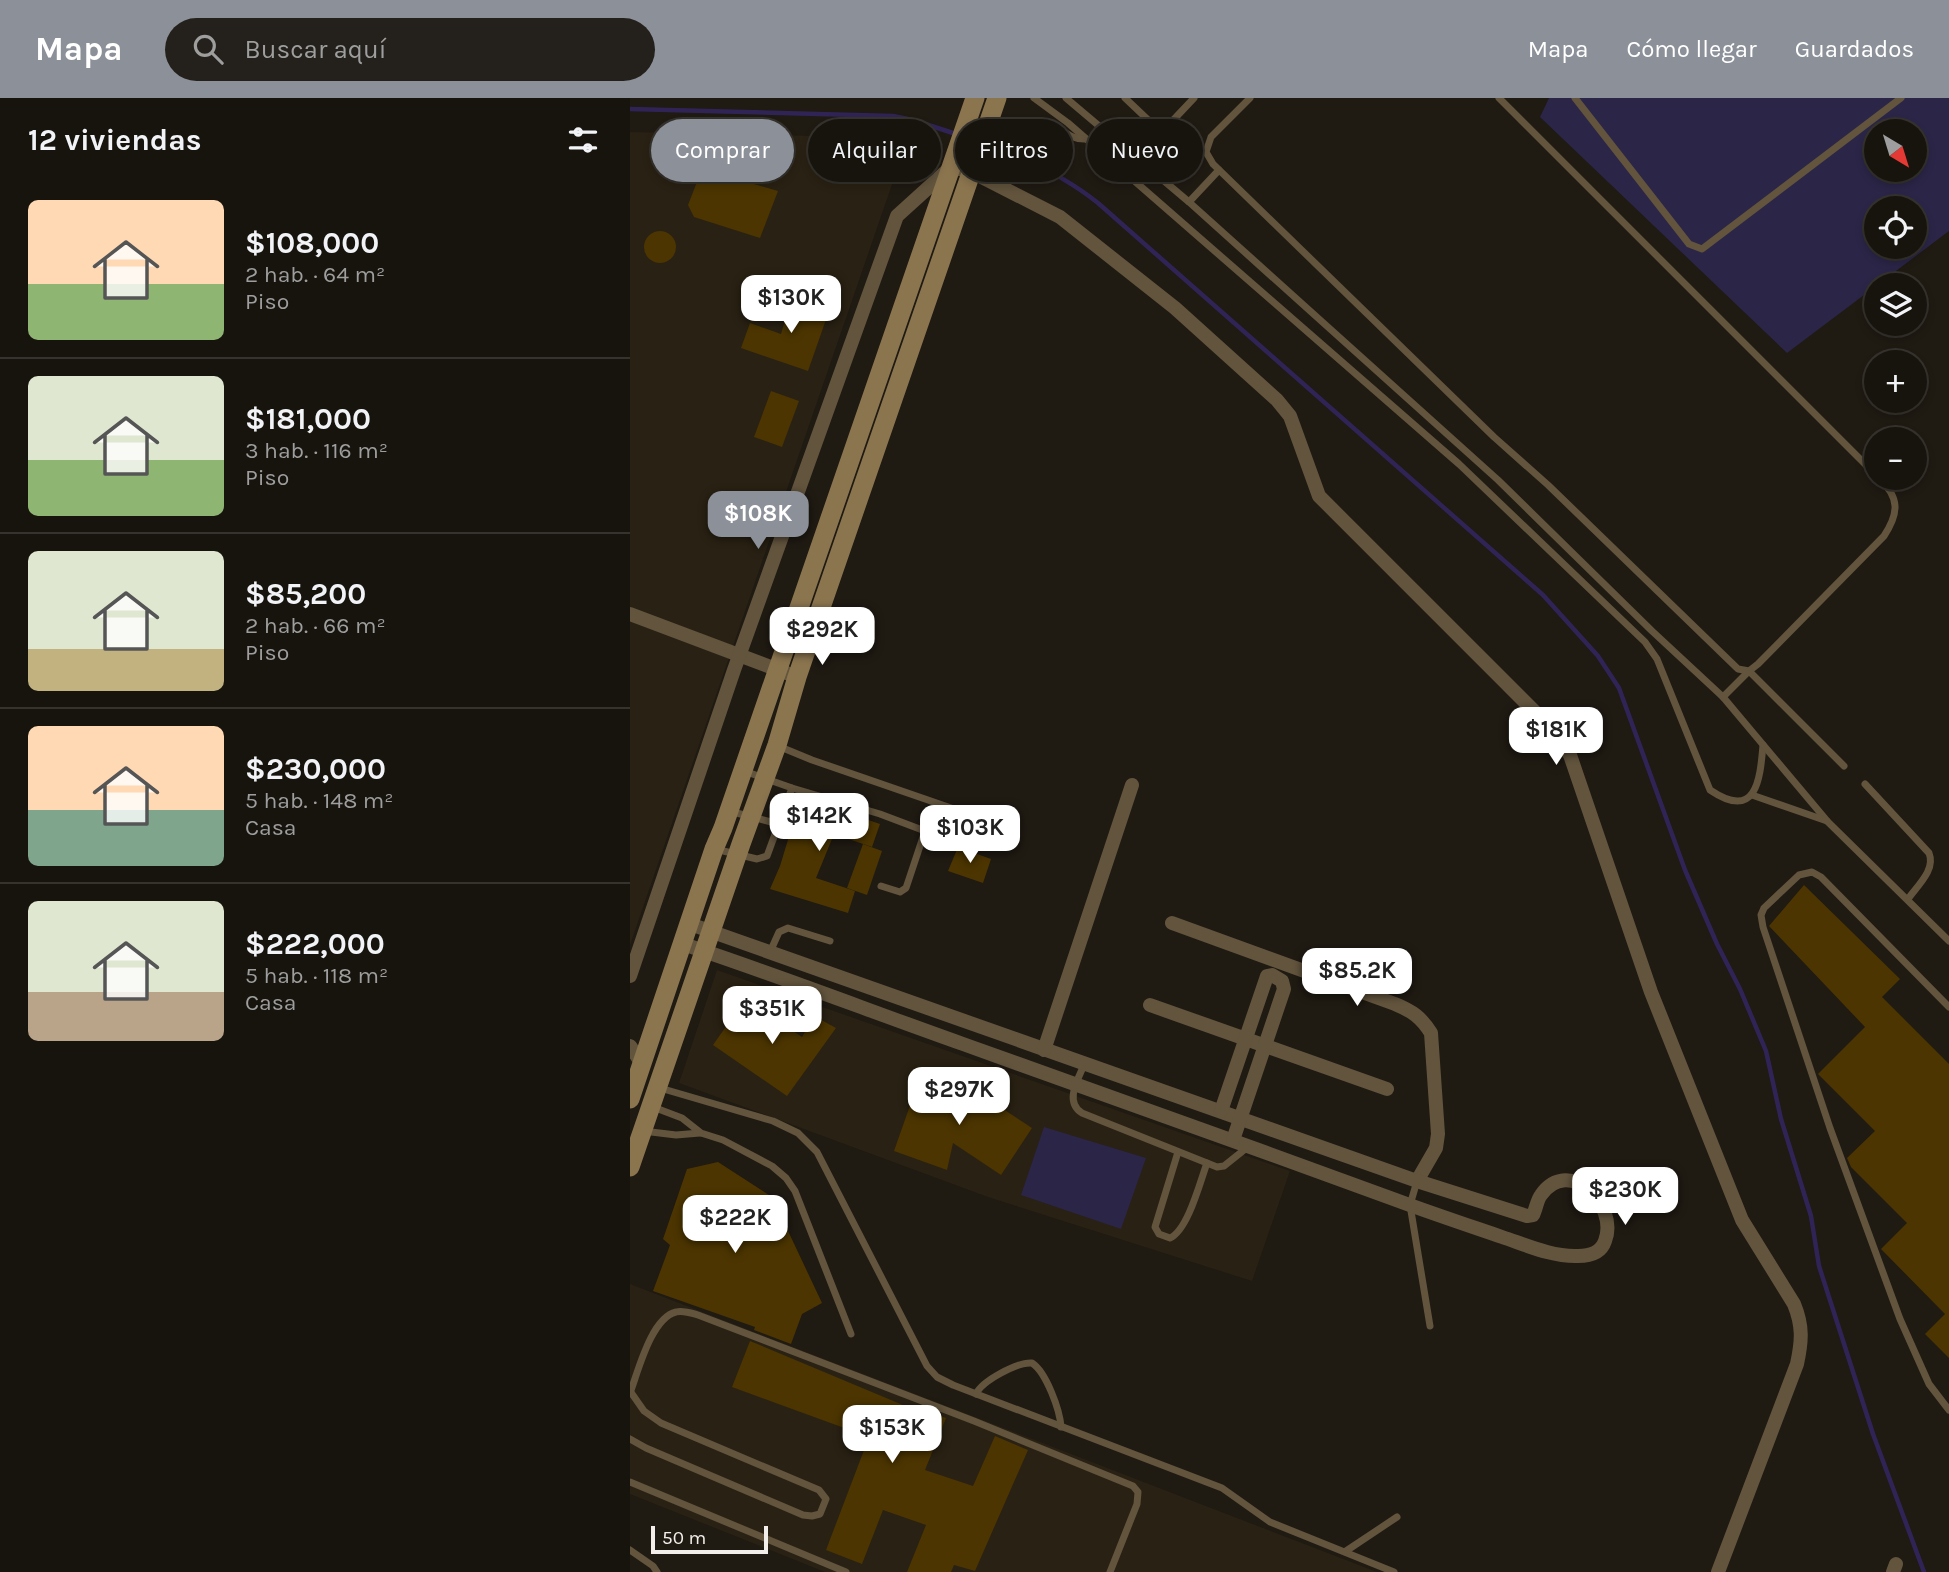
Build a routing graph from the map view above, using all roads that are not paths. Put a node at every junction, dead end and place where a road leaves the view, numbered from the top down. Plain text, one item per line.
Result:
1 (975, 98) edge
2 (997, 98) edge
3 (1034, 98) edge
4 (1066, 98) edge
5 (1125, 98) edge
6 (1141, 98) edge
7 (1194, 98) edge
8 (1250, 98) edge
9 (1499, 98) edge
10 (1575, 98) edge
11 (1901, 98) edge
12 (1133, 106) junction
13 (990, 119) edge
14 (1146, 119) edge
15 (1174, 119) edge
16 (1073, 138) edge
17 (1086, 139) junction
18 (1206, 152) junction
19 (1203, 153) edge
20 (955, 166) edge
21 (951, 167) junction
22 (1219, 170) junction
23 (968, 182) edge
24 (992, 182) edge
25 (1189, 202) junction
26 (1864, 463) edge
27 (1889, 490) edge
28 (630, 614) edge
29 (739, 654) junction
30 (778, 670) junction
31 (1749, 671) junction
32 (797, 677) junction
33 (1723, 697) junction
34 (777, 745) junction
35 (1763, 746) junction
36 (1844, 766) dead end
37 (743, 770) junction
38 (765, 778) junction
39 (1865, 784) dead end
40 (1132, 785) dead end
41 (792, 788) junction
42 (1752, 794) junction
43 (954, 809) dead end
44 (729, 811) junction
45 (751, 817) junction
46 (1828, 822) junction
47 (779, 824) junction
48 (925, 831) junction
49 (947, 840) dead end
50 (714, 849) junction
51 (737, 854) junction
52 (881, 886) dead end
53 (1908, 900) junction
54 (1172, 923) dead end
55 (690, 924) junction
56 (711, 931) junction
57 (830, 941) dead end
58 (1949, 941) edge
59 (683, 944) junction
60 (704, 951) junction
61 (770, 952) junction
62 (630, 976) edge
63 (1150, 1005) dead end
64 (1949, 1007) edge
65 (1245, 1040) junction
66 (630, 1046) edge
67 (1266, 1046) junction
68 (1044, 1050) junction
69 (642, 1064) junction
70 (1084, 1065) junction
71 (1076, 1085) junction
72 (1387, 1089) dead end
73 (653, 1096) junction
74 (630, 1099) edge
75 (1221, 1111) junction
76 (1240, 1119) junction
77 (642, 1131) junction
78 (701, 1133) junction
79 (1233, 1140) junction
80 (1249, 1146) junction
81 (1178, 1152) junction
82 (1207, 1163) junction
83 (630, 1167) edge
84 (1417, 1181) junction
85 (1410, 1205) junction
86 (1430, 1326) dead end
87 (851, 1334) dead end
88 (630, 1392) edge
89 (976, 1394) junction
90 (1949, 1410) edge
91 (1061, 1427) junction
92 (630, 1439) edge
93 (630, 1482) edge
94 (1397, 1517) dead end
95 (630, 1550) edge
96 (1346, 1552) junction
97 (657, 1572) edge
98 (846, 1572) edge
99 (1110, 1572) edge
100 (1394, 1572) edge
101 (1718, 1572) edge

1 - 21 main road
2 - 13 main road
3 - 17 lane
4 - 25 lane
5 - 12 lane
6 - 12 lane
7 - 15 lane
8 - 18 lane
9 - 26 lane
10 - 11 lane
12 - 14 lane
16 - 17 lane
17 - 42 lane
18 - 19 lane
18 - 22 lane
20 - 21 street
21 - 29 street
21 - 30 main road
22 - 25 lane
22 - 31 lane
23 - 32 main road
24 - 101 street
25 - 33 lane
27 - 31 lane
28 - 29 street
29 - 30 street
29 - 62 street
30 - 32 street
30 - 37 main road
31 - 33 lane
31 - 36 lane
32 - 34 main road
33 - 35 lane
34 - 38 main road
34 - 43 lane
35 - 42 lane
35 - 46 lane
37 - 38 lane
37 - 44 main road
38 - 41 lane
38 - 45 main road
39 - 53 lane
40 - 68 street
41 - 47 lane
41 - 48 lane
42 - 46 lane
44 - 45 lane
44 - 50 main road
45 - 47 lane
45 - 51 main road
46 - 53 lane
47 - 51 lane
48 - 49 lane
48 - 52 lane
50 - 51 lane
50 - 55 main road
51 - 56 main road
53 - 58 lane
54 - 84 street
55 - 56 street
55 - 59 main road
56 - 60 main road
56 - 61 street
57 - 61 lane
59 - 60 street
59 - 69 main road
60 - 71 street
60 - 73 main road
61 - 68 street
63 - 65 street
64 - 90 lane
65 - 67 street
65 - 67 street
65 - 75 street
66 - 69 street
67 - 72 street
67 - 76 street
68 - 70 street
69 - 74 main road
70 - 71 lane
70 - 75 street
71 - 79 street
71 - 81 lane
73 - 77 main road
73 - 78 lane
73 - 89 lane
75 - 76 street
76 - 79 street
76 - 84 street
77 - 78 lane
77 - 83 main road
78 - 87 lane
79 - 80 street
80 - 82 lane
80 - 85 street
81 - 82 lane
81 - 82 lane
84 - 85 lane
84 - 85 street
85 - 86 lane
88 - 92 lane
88 - 99 lane
89 - 91 lane
89 - 91 lane
91 - 96 lane
93 - 98 lane
94 - 96 lane
95 - 97 lane
96 - 100 lane

